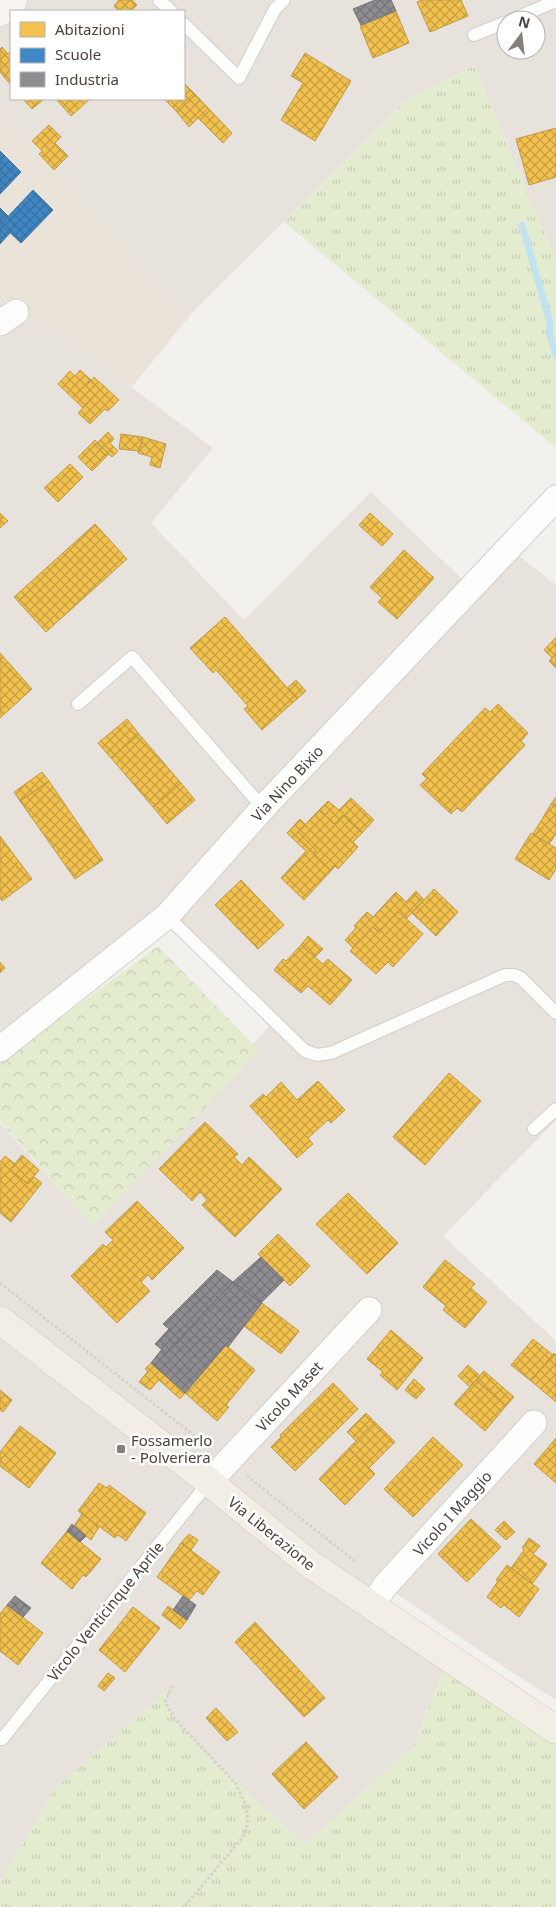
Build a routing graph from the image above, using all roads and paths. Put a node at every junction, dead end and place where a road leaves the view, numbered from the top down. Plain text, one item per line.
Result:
1 (13, 0) edge
2 (159, 0) edge
3 (284, 0) edge
4 (556, 2) edge
5 (170, 10) edge
6 (536, 10) edge
7 (0, 12) edge
8 (185, 25) edge
9 (496, 26) edge
10 (474, 36) dead end
11 (556, 498) edge
12 (78, 704) dead end
13 (263, 808) junction
14 (167, 916) junction
15 (556, 1013) edge
16 (0, 1049) edge
17 (556, 1109) edge
18 (534, 1129) dead end
19 (0, 1283) edge
20 (369, 1310) dead end
21 (0, 1320) edge
22 (534, 1423) dead end
23 (228, 1462) junction
24 (209, 1482) junction
25 (379, 1595) junction
26 (172, 1686) dead end
27 (556, 1730) edge
28 (2, 1739) dead end
29 (184, 1907) edge

1 - 7 street
2 - 5 lane
3 - 8 lane
4 - 6 lane
9 - 10 lane
11 - 13 street, Via Nino Bixio
12 - 13 lane
13 - 14 street, Via Nino Bixio
14 - 15 lane
14 - 16 street, Via Nino Bixio
17 - 18 lane
19 - 23 path
20 - 23 street, Vicolo Maset
21 - 24 main road, Via Liberazione
22 - 25 street, Vicolo I Maggio
23 - 24 street, Vicolo Maset
23 - 25 path
24 - 25 main road, Via Liberazione
24 - 28 lane, Vicolo Venticinque Aprile
25 - 27 main road, Via Liberazione
26 - 29 path

